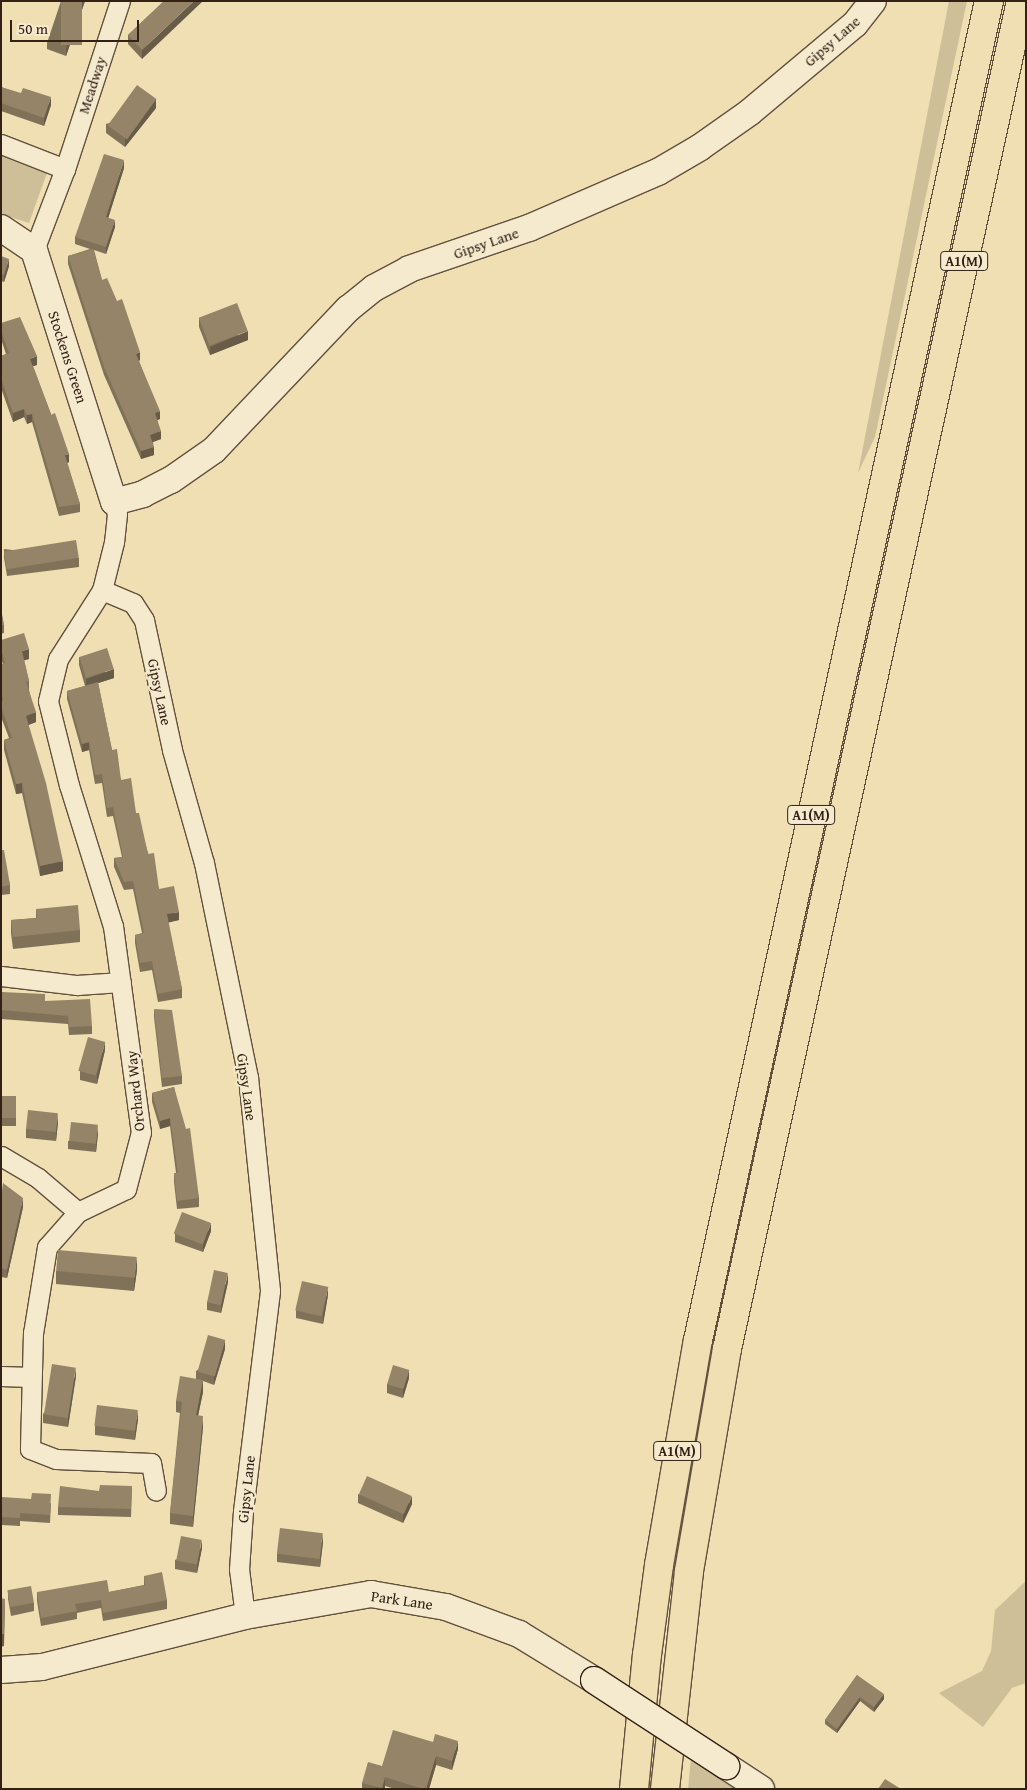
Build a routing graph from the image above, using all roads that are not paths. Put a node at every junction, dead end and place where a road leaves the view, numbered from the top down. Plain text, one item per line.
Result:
1 (120, 1) edge
2 (873, 1) edge
3 (989, 1) edge
4 (1021, 1) edge
5 (1, 144) edge
6 (65, 169) junction
7 (1, 228) edge
8 (34, 250) junction
9 (114, 502) junction
10 (102, 590) junction
11 (1, 976) edge
12 (121, 982) junction
13 (1, 1156) edge
14 (78, 1212) junction
15 (1, 1376) edge
16 (30, 1377) junction
17 (156, 1491) dead end
18 (245, 1616) junction
19 (1, 1670) edge
20 (634, 1789) edge
21 (665, 1789) edge
22 (761, 1789) edge

1 - 6 street, Meadway
2 - 9 street, Gipsy Lane
3 - 20 highway, A1(M)
4 - 21 highway, A1(M)
5 - 6 street
6 - 8 street, Meadway
7 - 8 street
8 - 9 street, Stockens Green
9 - 10 street, Orchard Way
10 - 12 street, Orchard Way
10 - 18 street, Gipsy Lane
11 - 12 street
12 - 14 street, Orchard Way
13 - 14 street
14 - 16 street, Orchard Way
15 - 16 street
16 - 17 street, Orchard Way
18 - 19 street, Park Lane
18 - 22 street, Park Lane, bridge

